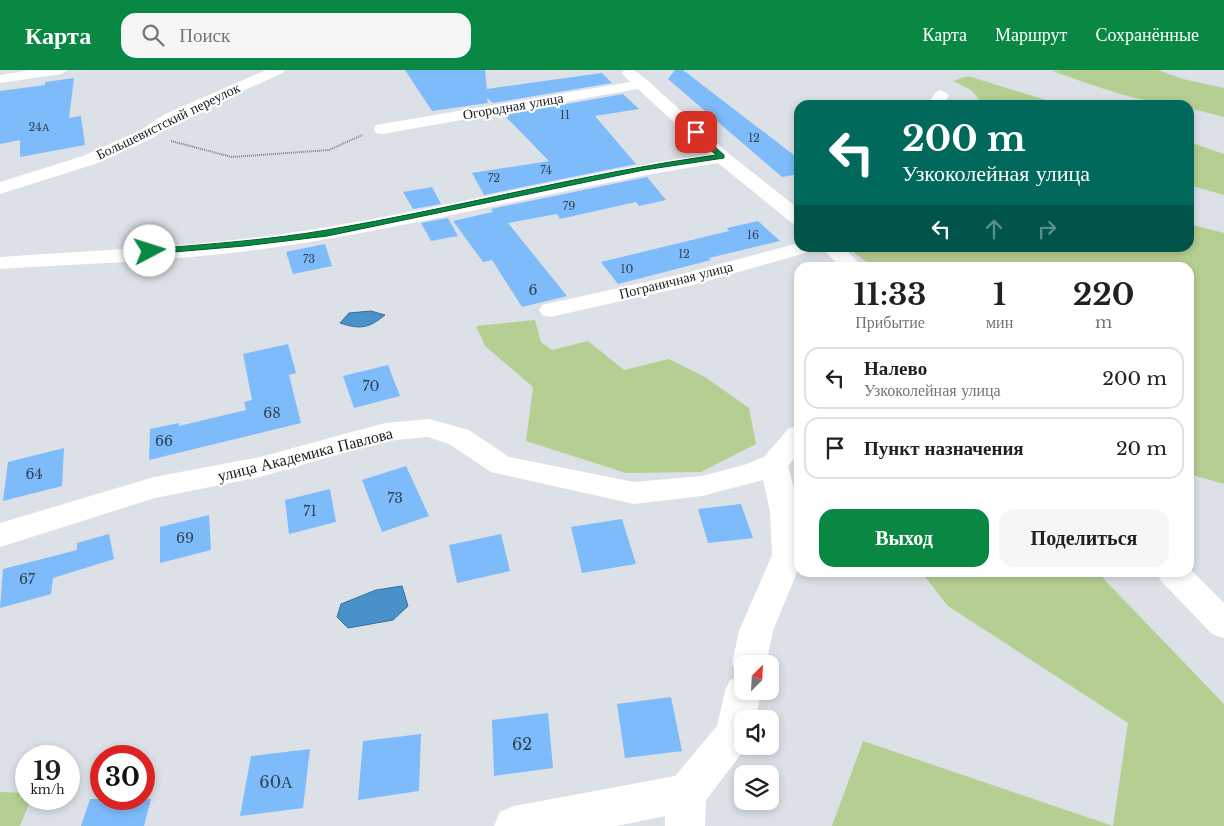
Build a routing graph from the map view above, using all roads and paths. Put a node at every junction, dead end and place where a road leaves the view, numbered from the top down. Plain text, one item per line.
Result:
1 (61, 70) edge
2 (278, 70) edge
3 (626, 70) edge
4 (0, 79) edge
5 (643, 84) junction
6 (382, 129) joint
7 (146, 134) junction
8 (722, 157) junction
9 (0, 188) edge
10 (794, 215) edge
11 (794, 250) edge
12 (836, 252) edge
13 (847, 262) edge
14 (0, 264) edge
15 (550, 310) dead end
16 (794, 441) edge
17 (774, 464) junction
18 (0, 535) edge
19 (1177, 577) edge
20 (1224, 624) edge
21 (751, 655) edge
22 (741, 700) edge
23 (686, 810) edge
24 (514, 826) edge

1 - 4 street
2 - 7 street, Большевистский переулок
3 - 5 street
5 - 6 street, Огородная улица
5 - 8 street
6 - 7 path
7 - 9 street, Большевистский переулок
8 - 10 street
8 - 14 street
11 - 15 street, Пограничная улица
12 - 13 street
16 - 17 street, улица Академика Павлова
17 - 18 street, улица Академика Павлова
17 - 21 street
19 - 20 street
22 - 23 street
23 - 24 street

